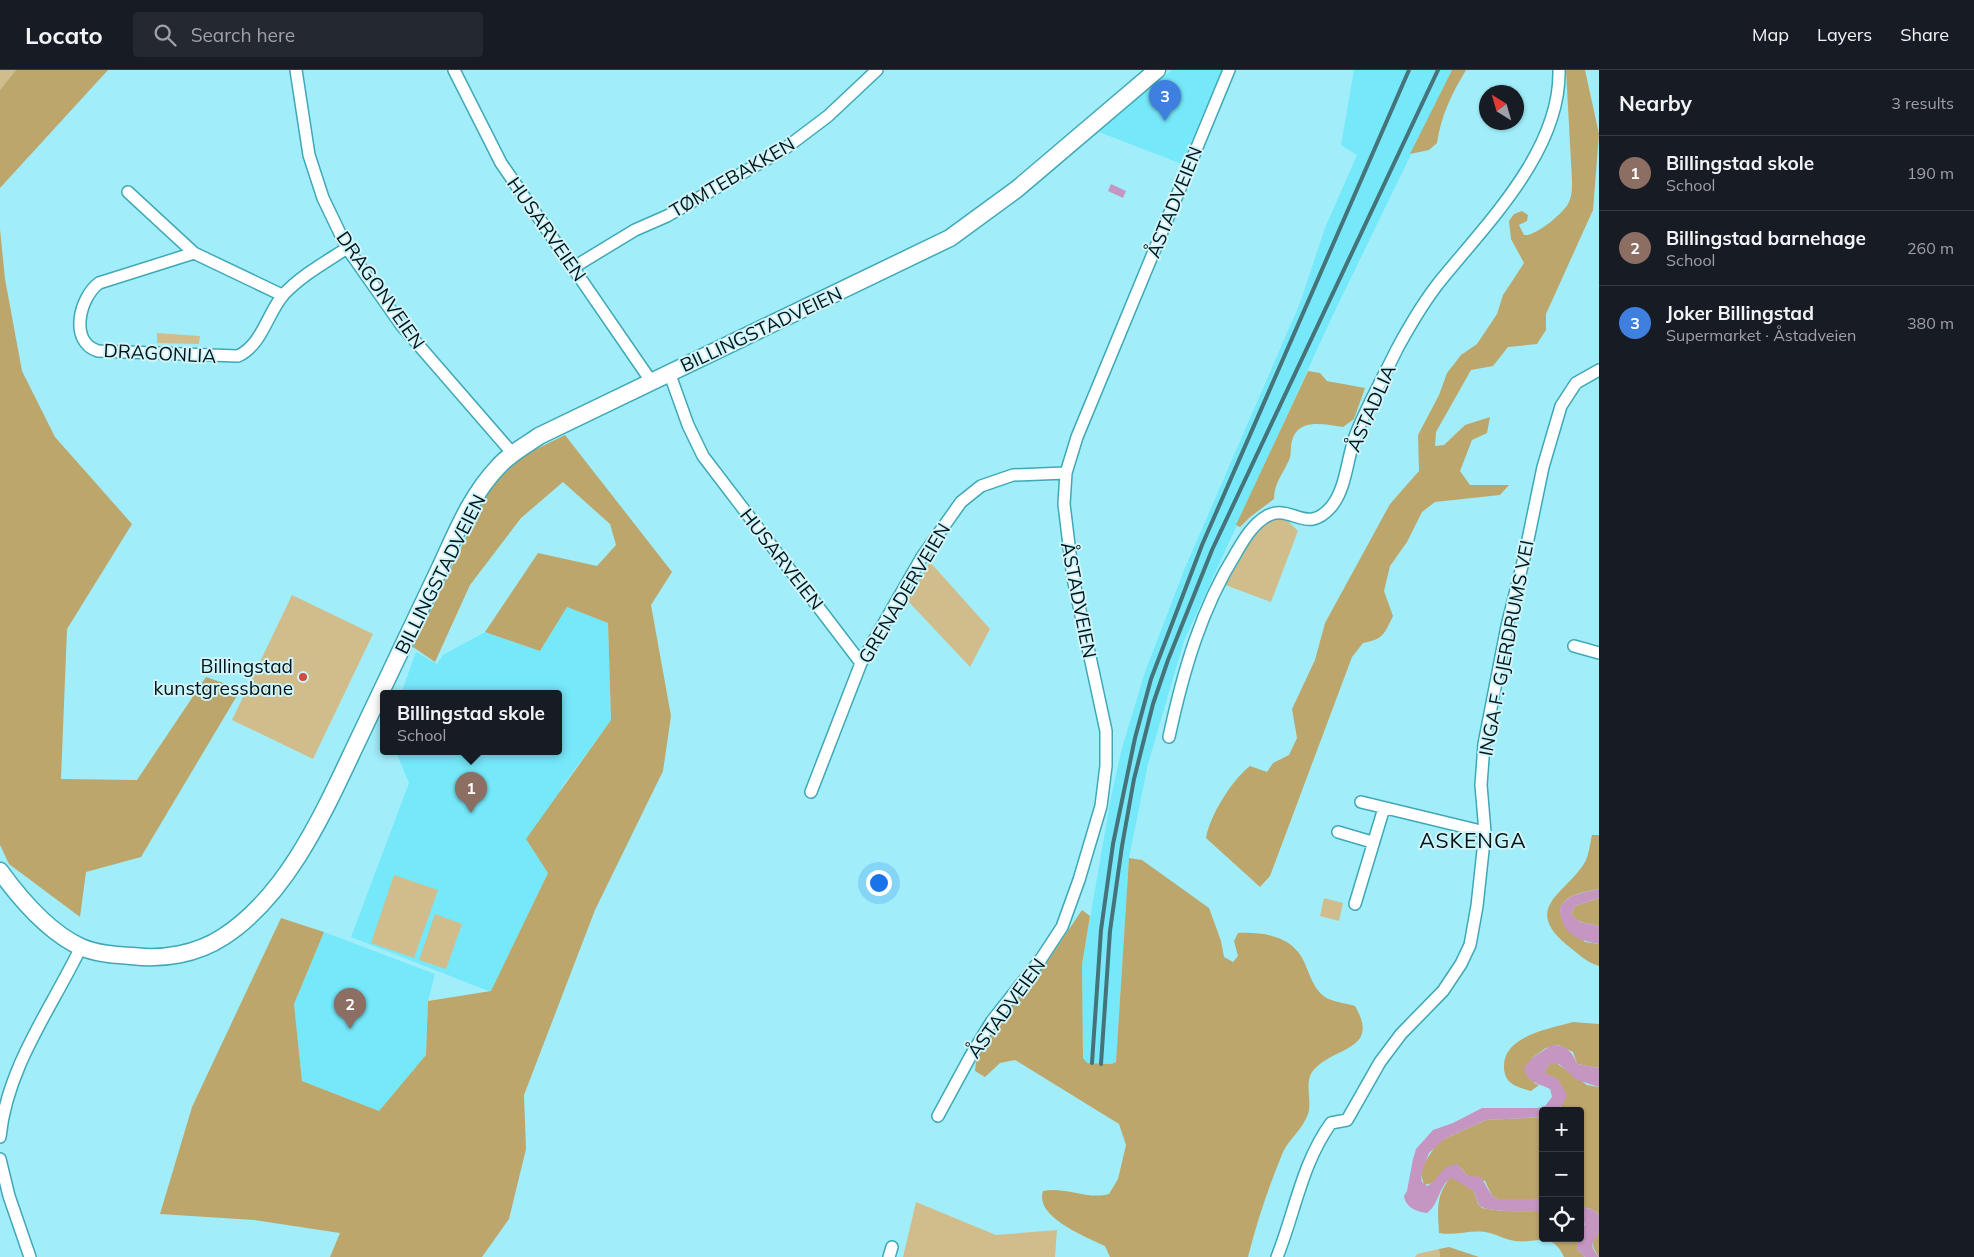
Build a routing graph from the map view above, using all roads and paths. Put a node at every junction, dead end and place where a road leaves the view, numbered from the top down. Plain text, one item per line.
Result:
1 (296, 70) edge
2 (454, 70) edge
3 (877, 70) edge
4 (1157, 70) edge
5 (1229, 70) edge
6 (1559, 70) edge
7 (128, 192) dead end
8 (348, 248) junction
9 (194, 252) junction
10 (574, 267) junction
11 (282, 295) junction
12 (1599, 370) edge
13 (669, 372) junction
14 (651, 381) junction
15 (513, 454) junction
16 (1066, 473) junction
17 (1574, 646) dead end
18 (1599, 653) edge
19 (861, 662) junction
20 (382, 690) edge
21 (380, 693) edge
22 (1169, 737) dead end
23 (811, 792) dead end
24 (1361, 802) dead end
25 (1384, 808) junction
26 (1338, 832) dead end
27 (1485, 832) junction
28 (1372, 842) junction
29 (0, 871) edge
30 (1355, 904) dead end
31 (81, 947) junction
32 (938, 1116) dead end
33 (0, 1137) edge
34 (0, 1159) edge
35 (30, 1257) edge
36 (1277, 1257) edge

1 - 8 street, DRAGONVEIEN
2 - 10 street, HUSARVEIEN
3 - 10 street, TØMTEBAKKEN
4 - 13 main road, BILLINGSTADVEIEN
5 - 16 street, ÅSTADVEIEN
6 - 22 street, ÅSTADLIA
7 - 9 street
8 - 11 street, DRAGONLIA
8 - 15 street, DRAGONVEIEN
9 - 11 street
9 - 11 street, DRAGONLIA
10 - 14 street, HUSARVEIEN
12 - 27 street, INGA F. GJERDRUMS VEI
13 - 14 main road, BILLINGSTADVEIEN
13 - 19 street, HUSARVEIEN
14 - 15 main road, BILLINGSTADVEIEN
15 - 20 main road, BILLINGSTADVEIEN
16 - 19 street, GRENADERVEIEN
16 - 32 street, ÅSTADVEIEN
17 - 18 street
19 - 23 street, GRENADERVEIEN
21 - 31 main road, BILLINGSTADVEIEN
24 - 25 street
25 - 27 street
25 - 28 street
26 - 28 street
27 - 36 street, INGA F. GJERDRUMS VEI
28 - 30 street
29 - 31 main road, BILLINGSTADVEIEN
31 - 33 street
34 - 35 street

